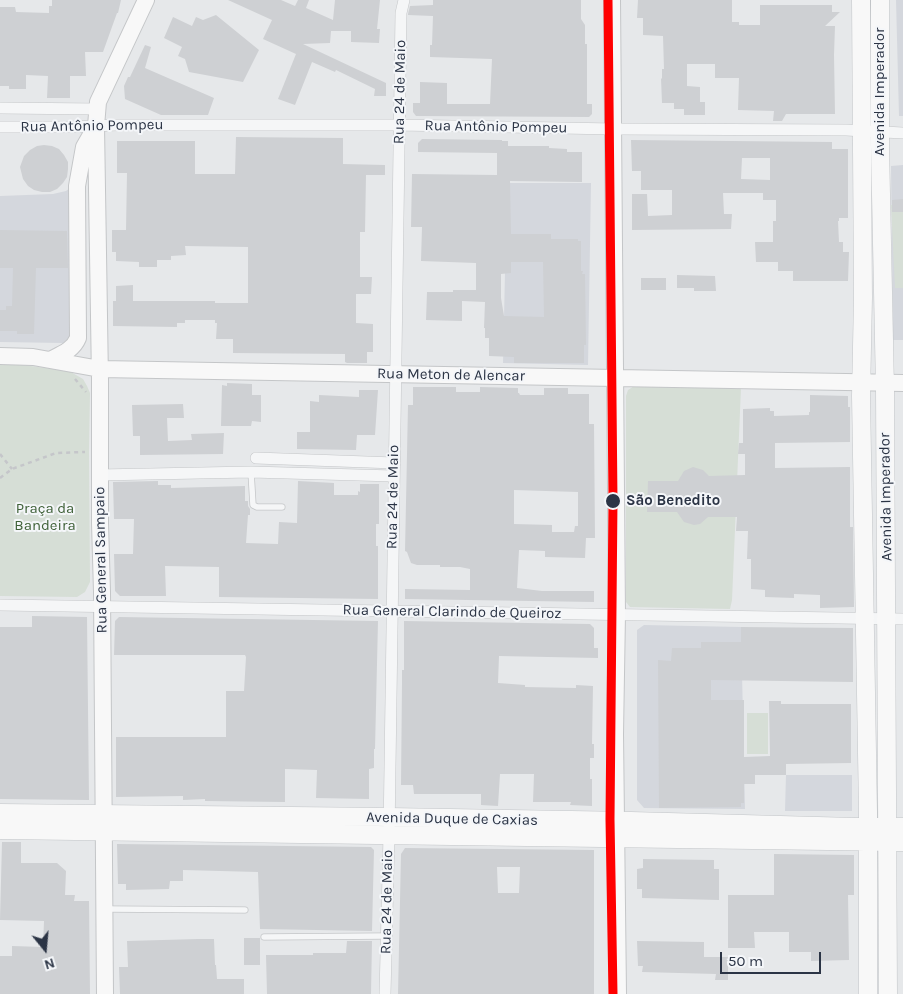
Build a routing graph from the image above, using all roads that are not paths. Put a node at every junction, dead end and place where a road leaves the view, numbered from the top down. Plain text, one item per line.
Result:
1 (146, 0) edge
2 (404, 0) edge
3 (612, 0) edge
4 (861, 0) edge
5 (880, 0) edge
6 (0, 108) edge
7 (98, 109) junction
8 (96, 126) junction
9 (400, 126) junction
10 (0, 127) edge
11 (614, 129) junction
12 (862, 131) junction
13 (880, 132) junction
14 (903, 133) edge
15 (0, 356) edge
16 (50, 360) junction
17 (100, 369) junction
18 (395, 374) junction
19 (615, 378) junction
20 (861, 382) junction
21 (884, 382) junction
22 (903, 383) edge
23 (256, 458) dead end
24 (394, 464) junction
25 (250, 472) junction
26 (99, 475) junction
27 (394, 476) junction
28 (282, 507) dead end
29 (0, 605) edge
30 (102, 606) junction
31 (391, 610) junction
32 (617, 614) junction
33 (864, 618) junction
34 (895, 618) edge
35 (0, 812) edge
36 (389, 818) junction
37 (103, 822) junction
38 (0, 830) edge
39 (616, 830) junction
40 (868, 834) junction
41 (388, 835) junction
42 (895, 835) edge
43 (104, 909) junction
44 (245, 910) dead end
45 (386, 936) junction
46 (264, 937) dead end
47 (105, 994) edge
48 (385, 994) edge
49 (618, 994) edge
50 (868, 994) edge
51 (888, 994) edge

1 - 7 street
2 - 9 street, Rua 24 de Maio
3 - 11 street
4 - 12 main road, Avenida Imperador
5 - 13 main road, Avenida Imperador
6 - 7 street, Rua Antônio Pompeu
7 - 8 street
8 - 9 street, Rua Antônio Pompeu
8 - 10 street, Rua Antônio Pompeu
8 - 16 street
8 - 17 street, Rua General Sampaio
9 - 11 street, Rua Antônio Pompeu
9 - 18 street, Rua 24 de Maio
11 - 12 street, Rua Antônio Pompeu
11 - 19 street
12 - 13 street, Rua Antônio Pompeu
12 - 20 main road, Avenida Imperador
13 - 14 street, Rua Antônio Pompeu
13 - 21 main road, Avenida Imperador
15 - 16 street, Rua Meton de Alencar
16 - 17 street, Rua Meton de Alencar
17 - 18 street, Rua Meton de Alencar
17 - 26 street, Rua General Sampaio
18 - 19 street, Rua Meton de Alencar
18 - 24 street, Rua 24 de Maio
19 - 20 street, Rua Meton de Alencar
19 - 32 street
20 - 21 street, Rua Meton de Alencar
20 - 33 main road, Avenida Imperador
21 - 22 street, Rua Meton de Alencar
21 - 34 main road, Avenida Imperador
23 - 24 street
24 - 27 street, Rua 24 de Maio
25 - 26 street
25 - 27 street
25 - 28 lane
26 - 30 street, Rua General Sampaio
27 - 31 street, Rua 24 de Maio
29 - 30 street, Rua General Clarindo de Queiroz
30 - 31 street, Rua General Clarindo de Queiroz
30 - 37 street, Rua General Sampaio
31 - 32 street, Rua General Clarindo de Queiroz
31 - 36 street, Rua 24 de Maio
32 - 33 street, Rua General Clarindo de Queiroz
32 - 39 street
33 - 34 street, Rua General Clarindo de Queiroz
33 - 40 main road, Avenida Imperador
34 - 42 main road, Avenida Imperador
35 - 37 main road, Avenida Duque de Caxias
36 - 37 main road, Avenida Duque de Caxias
36 - 39 main road, Avenida Duque de Caxias
36 - 41 street, Rua 24 de Maio
37 - 38 main road, Avenida Duque de Caxias
37 - 41 main road, Avenida Duque de Caxias
37 - 43 street, Rua General Sampaio
39 - 40 main road, Avenida Duque de Caxias
39 - 41 main road, Avenida Duque de Caxias
39 - 49 street
40 - 42 main road, Avenida Duque de Caxias
40 - 50 main road, Avenida Imperador
41 - 45 street, Rua 24 de Maio
42 - 51 main road, Avenida Imperador
43 - 44 lane
43 - 47 street, Rua General Sampaio
45 - 46 lane
45 - 48 street, Rua 24 de Maio

